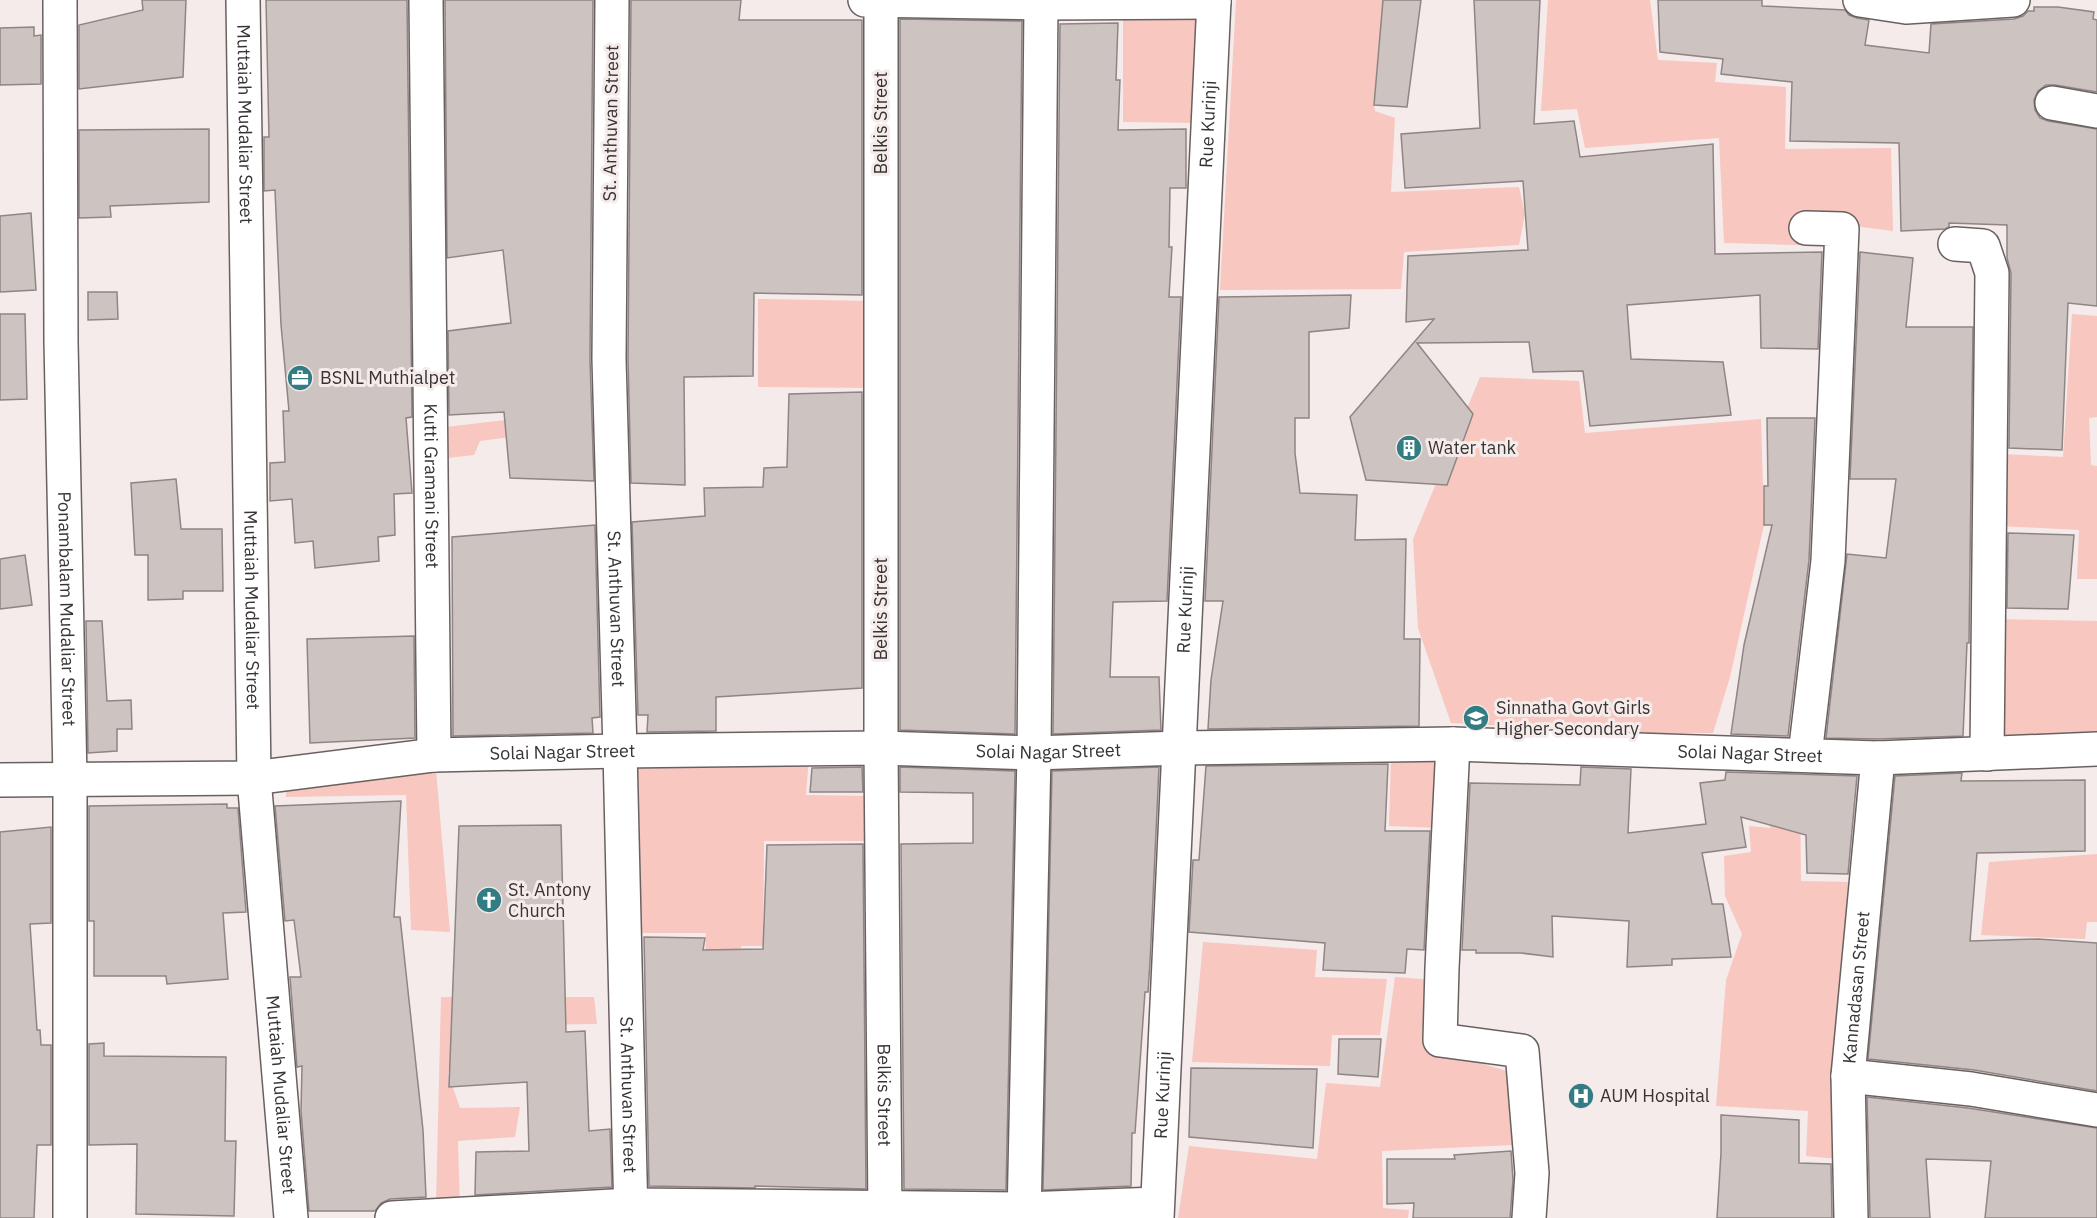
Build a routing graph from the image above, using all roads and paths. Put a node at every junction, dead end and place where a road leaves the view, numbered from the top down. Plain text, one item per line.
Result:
1 (60, 0) edge
2 (243, 0) edge
3 (426, 0) edge
4 (612, 0) edge
5 (875, 0) edge
6 (1860, 0) edge
7 (2013, 0) edge
8 (1214, 1) edge
9 (1041, 3) junction
10 (2052, 103) dead end
11 (2097, 111) edge
12 (1806, 228) dead end
13 (1954, 244) dead end
14 (1453, 744) junction
15 (881, 748) junction
16 (1180, 748) junction
17 (2097, 749) edge
18 (620, 751) junction
19 (1034, 753) junction
20 (1987, 754) junction
21 (434, 755) junction
22 (1805, 755) junction
23 (1878, 758) junction
24 (254, 778) junction
25 (70, 779) junction
26 (0, 780) edge
27 (1848, 1076) junction
28 (2097, 1110) edge
29 (631, 1211) edge
30 (1157, 1211) edge
31 (885, 1212) edge
32 (1024, 1214) edge
33 (70, 1218) edge
34 (291, 1218) edge
35 (392, 1218) edge
36 (1529, 1218) edge
37 (1851, 1218) edge

1 - 25 street, Ponambalam Mudaliar Street
2 - 24 street, Muttaiah Mudaliar Street
3 - 21 street, Kutti Gramani Street
4 - 18 street, St. Anthuvan Street
5 - 9 street
5 - 15 street, Belkis Street
6 - 7 street
8 - 9 street
8 - 16 street, Rue Kurinji
9 - 19 street
10 - 11 street
12 - 22 street
13 - 20 street
14 - 16 street, Solai Nagar Street
14 - 22 street, Solai Nagar Street
14 - 36 street
15 - 18 street, Solai Nagar Street
15 - 19 street, Solai Nagar Street
15 - 31 street, Belkis Street
16 - 19 street, Solai Nagar Street
16 - 30 street, Rue Kurinji
17 - 20 street, Solai Nagar Street
18 - 21 street, Solai Nagar Street
18 - 29 street, St. Anthuvan Street
19 - 32 street
20 - 23 street, Solai Nagar Street
21 - 24 street, Solai Nagar Street
22 - 23 street, Solai Nagar Street
23 - 27 street, Kannadasan Street
24 - 25 street, Solai Nagar Street
24 - 34 street, Muttaiah Mudaliar Street
25 - 26 street, Solai Nagar Street
25 - 33 street, Ponambalam Mudaliar Street
27 - 28 street
27 - 37 street, Kannadasan Street
29 - 31 street
29 - 35 street
30 - 32 street
31 - 32 street

